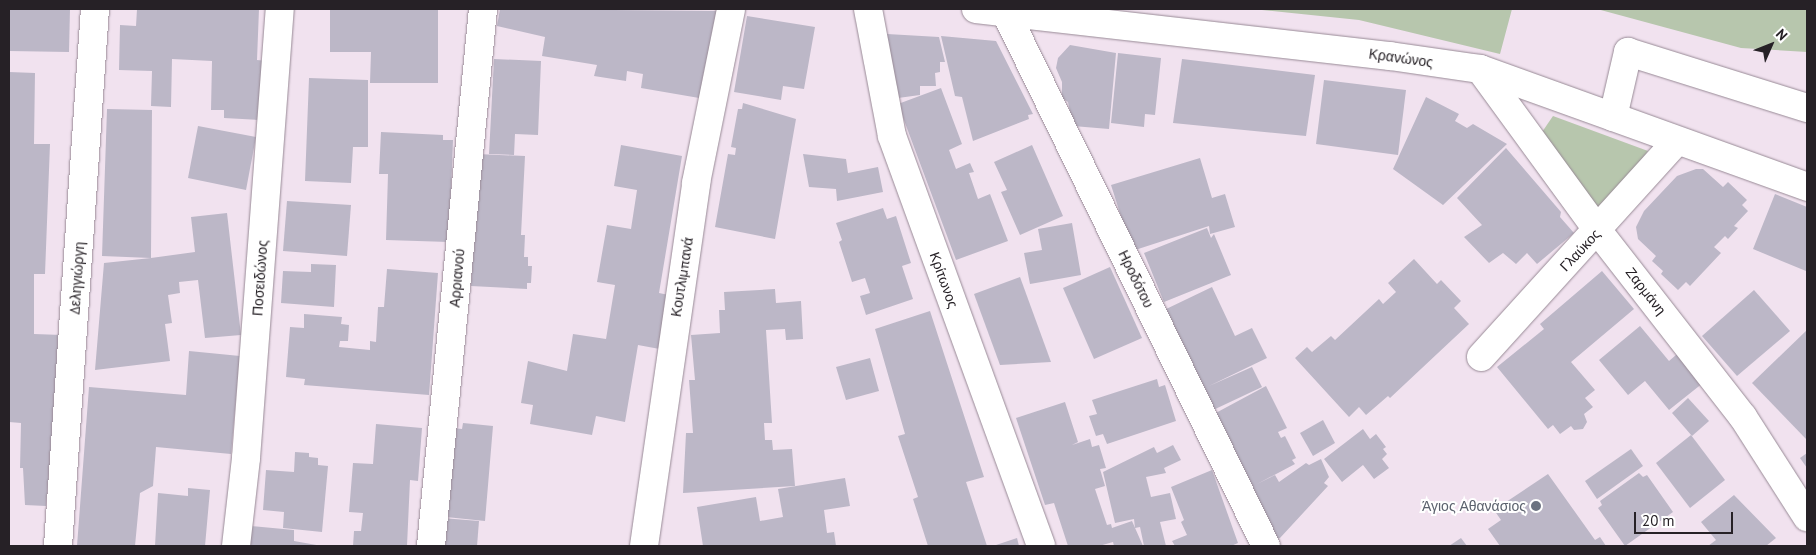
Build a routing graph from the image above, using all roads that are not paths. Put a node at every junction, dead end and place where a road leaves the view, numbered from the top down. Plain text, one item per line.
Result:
1 (94, 9) edge
2 (280, 9) edge
3 (482, 9) edge
4 (731, 9) edge
5 (868, 9) edge
6 (976, 9) edge
7 (1006, 13) junction
8 (1480, 69) junction
9 (1807, 108) edge
10 (1613, 117) junction
11 (1677, 141) junction
12 (1807, 187) edge
13 (1598, 231) junction
14 (1481, 357) dead end
15 (1807, 517) edge
16 (58, 546) edge
17 (236, 546) edge
18 (431, 546) edge
19 (644, 546) edge
20 (1041, 546) edge
21 (1266, 546) edge

1 - 16 street, Δεληγιώργη
2 - 17 street, Ποσειδώνος
3 - 18 street, Αρριανού
4 - 19 street, Κουτλιμπανά
5 - 20 street, Κρίτωνος
6 - 7 street, Κρανώνος
7 - 8 street, Κρανώνος
7 - 21 street, Ηροδότου
8 - 10 street, Κρανώνος
8 - 13 street, Ζαρμάνη
9 - 10 street
10 - 11 street, Κρανώνος
11 - 12 street, Κρανώνος
11 - 13 street, Γλαύκος
13 - 14 street, Γλαύκος
13 - 15 street, Ζαρμάνη

